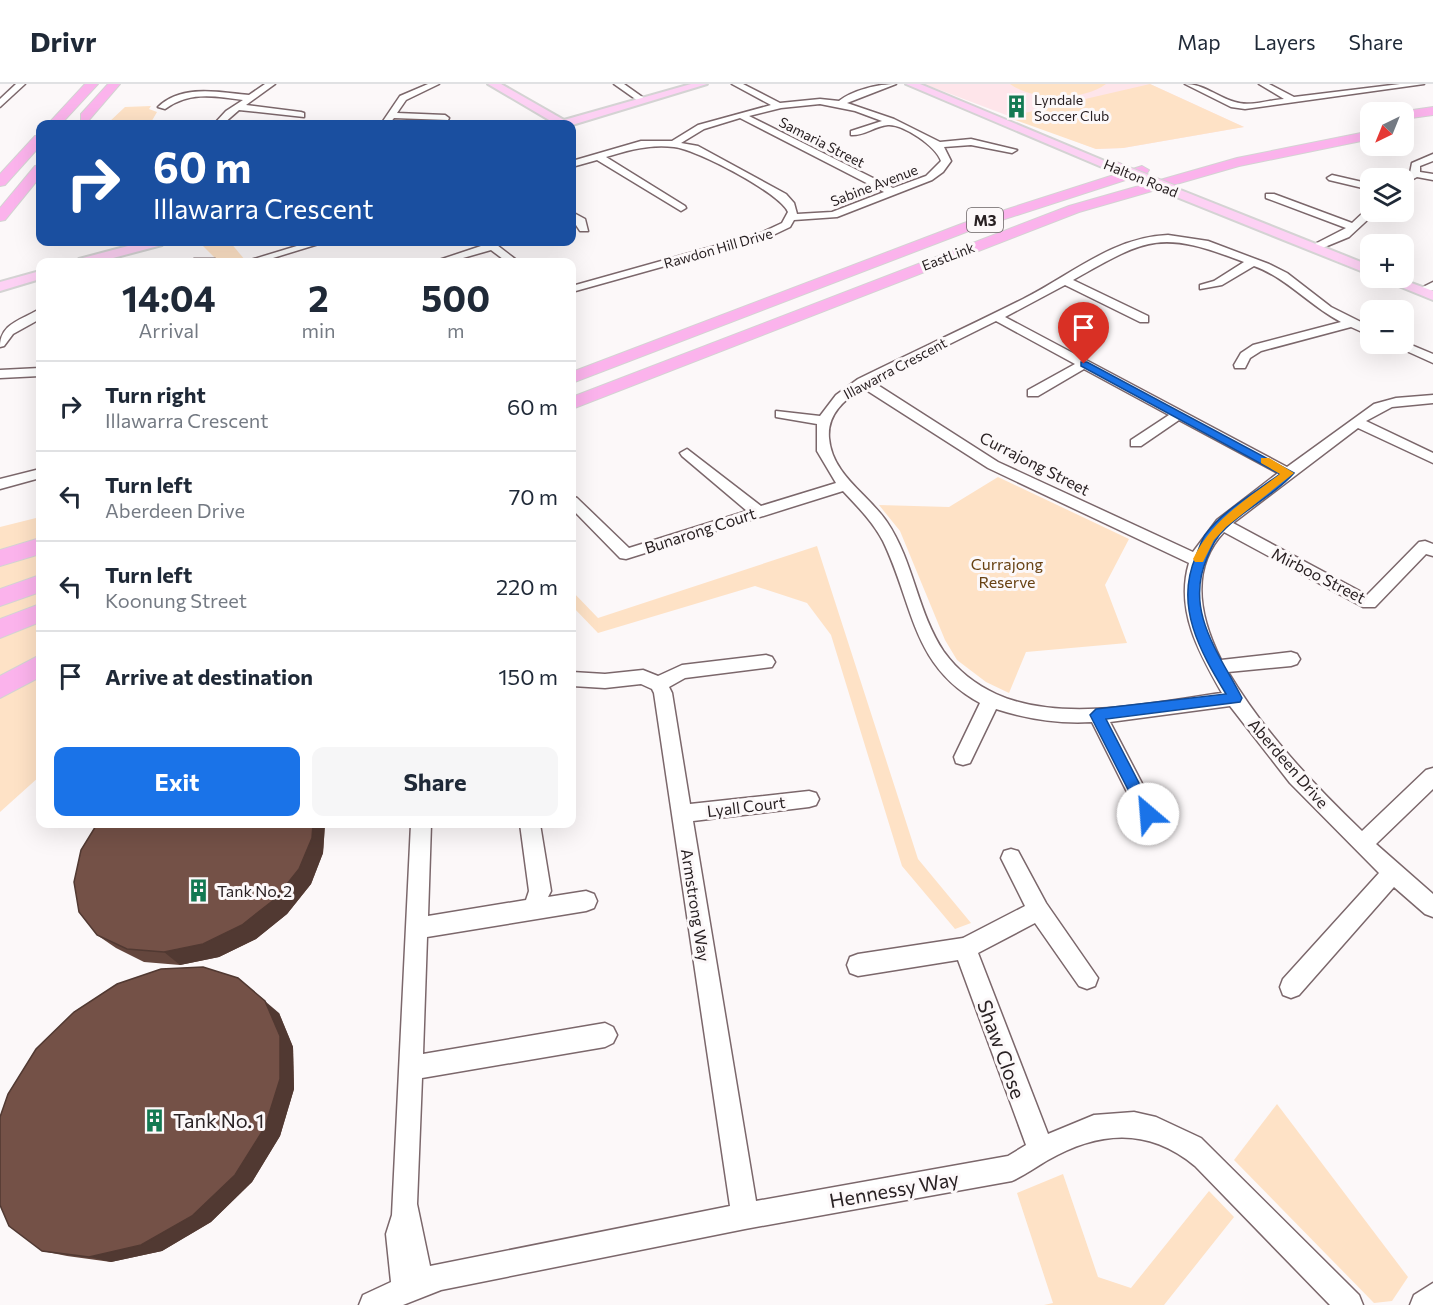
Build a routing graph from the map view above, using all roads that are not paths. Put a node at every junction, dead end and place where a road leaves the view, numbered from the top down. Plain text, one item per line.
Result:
1 (21, 84) edge
2 (92, 84) edge
3 (114, 84) edge
4 (271, 84) edge
5 (435, 84) edge
6 (493, 84) edge
7 (618, 84) edge
8 (702, 84) edge
9 (736, 84) edge
10 (892, 84) edge
11 (911, 84) edge
12 (1189, 84) edge
13 (1263, 84) edge
14 (1418, 84) edge
15 (250, 98) junction
16 (1291, 99) junction
17 (644, 101) junction
18 (842, 103) junction
19 (0, 104) edge
20 (777, 104) junction
21 (238, 106) junction
22 (162, 107) dead end
23 (1433, 111) edge
24 (302, 114) dead end
25 (1414, 114) edge
26 (391, 115) junction
27 (740, 115) junction
28 (445, 118) dead end
29 (58, 120) edge
30 (82, 120) edge
31 (222, 120) edge
32 (388, 120) edge
33 (556, 120) edge
34 (576, 120) edge
35 (891, 121) junction
36 (1360, 122) edge
37 (1433, 125) edge
38 (1414, 128) edge
39 (1303, 133) dead end
40 (854, 134) dead end
41 (1360, 137) edge
42 (1260, 141) dead end
43 (36, 143) edge
44 (674, 144) junction
45 (940, 145) junction
46 (1012, 150) dead end
47 (1220, 150) dead end
48 (598, 156) junction
49 (1433, 157) edge
50 (576, 163) edge
51 (1155, 167) dead end
52 (36, 174) edge
53 (1415, 174) joint
54 (1433, 177) edge
55 (1332, 178) dead end
56 (0, 182) edge
57 (1360, 184) edge
58 (893, 192) junction
59 (1270, 196) dead end
60 (681, 208) dead end
61 (0, 217) edge
62 (792, 217) junction
63 (576, 218) edge
64 (1360, 221) edge
65 (1354, 227) junction
66 (584, 229) dead end
67 (142, 246) edge
68 (293, 246) edge
69 (484, 246) edge
70 (493, 246) edge
71 (1315, 248) junction
72 (99, 258) edge
73 (261, 258) edge
74 (450, 258) edge
75 (508, 258) edge
76 (1253, 261) junction
77 (1360, 266) edge
78 (36, 276) edge
79 (1064, 280) junction
80 (1414, 286) edge
81 (0, 287) edge
82 (1204, 287) dead end
83 (576, 288) edge
84 (1430, 291) edge
85 (36, 316) edge
86 (997, 316) junction
87 (1144, 319) dead end
88 (1351, 323) junction
89 (1360, 327) edge
90 (0, 343) edge
91 (1414, 351) edge
92 (698, 355) junction
93 (1433, 359) edge
94 (1084, 364) junction
95 (1240, 365) dead end
96 (36, 372) edge
97 (0, 374) edge
98 (576, 376) edge
99 (863, 382) junction
100 (1033, 393) dead end
101 (1433, 399) edge
102 (576, 401) edge
103 (576, 413) edge
104 (781, 414) dead end
105 (1179, 415) junction
106 (824, 421) junction
107 (1357, 422) junction
108 (1136, 443) dead end
109 (687, 453) dead end
110 (1433, 459) edge
111 (1288, 473) junction
112 (36, 475) edge
113 (0, 484) edge
114 (846, 485) junction
115 (576, 505) edge
116 (758, 512) junction
117 (1222, 524) junction
118 (36, 547) edge
119 (1433, 550) edge
120 (0, 558) edge
121 (1198, 561) junction
122 (36, 584) edge
123 (0, 598) edge
124 (36, 615) edge
125 (0, 629) edge
126 (1291, 659) dead end
127 (766, 662) dead end
128 (36, 667) edge
129 (1217, 667) junction
130 (576, 678) edge
131 (658, 684) junction
132 (0, 688) edge
133 (1235, 698) junction
134 (991, 700) junction
135 (1096, 715) junction
136 (963, 757) dead end
137 (1433, 776) edge
138 (810, 799) dead end
139 (682, 814) junction
140 (1148, 814) dead end
141 (421, 828) edge
142 (531, 828) edge
143 (1361, 843) junction
144 (1011, 858) dead end
145 (1392, 874) junction
146 (586, 901) dead end
147 (1433, 907) edge
148 (534, 908) junction
149 (1038, 910) junction
150 (416, 928) junction
151 (965, 948) junction
152 (858, 964) dead end
153 (1088, 978) dead end
154 (1291, 987) dead end
155 (605, 1035) dead end
156 (412, 1068) junction
157 (1041, 1150) junction
158 (744, 1216) junction
159 (412, 1286) junction
160 (1433, 1297) edge
161 (1349, 1304) edge
162 (373, 1305) edge
163 (1424, 1305) edge

1 - 19 street
2 - 29 highway
3 - 30 highway
4 - 15 street
5 - 26 street
6 - 33 main road
7 - 17 street
8 - 17 main road
9 - 20 street
10 - 18 street
11 - 71 main road, Halton Road, bridge
12 - 16 street
13 - 16 street
14 - 16 street
15 - 21 street
15 - 22 street
17 - 34 main road
18 - 20 street
18 - 35 street
20 - 27 street
21 - 24 street
21 - 31 street
23 - 25 highway
26 - 28 street
26 - 32 street
27 - 44 street
27 - 58 street, Samaria Street
35 - 40 street
35 - 45 street
36 - 39 highway
37 - 38 highway
41 - 92 highway, EastLink / M3
42 - 47 highway
43 - 56 highway
44 - 48 street, Rawdon Hill Drive
44 - 62 street, Rawdon Hill Drive
45 - 46 street
45 - 58 street, Sabine Avenue
48 - 50 street, Rawdon Hill Drive
48 - 60 street
49 - 53 street
51 - 98 highway, EastLink / M3
52 - 61 highway
53 - 54 street
55 - 57 street
58 - 62 street, Sabine Avenue
59 - 65 street
62 - 83 street, Rawdon Hill Drive
63 - 66 street
64 - 65 street
65 - 71 street
67 - 72 main road
68 - 73 street
69 - 74 street
70 - 75 street
71 - 77 main road, Halton Road
76 - 79 street, Illawarra Crescent
76 - 82 street
76 - 88 street, Illawarra Crescent
78 - 81 main road
79 - 86 street, Illawarra Crescent
79 - 87 street
80 - 84 main road
85 - 90 street
86 - 94 street
86 - 99 street, Illawarra Crescent
88 - 89 street, Illawarra Crescent
88 - 95 street
91 - 93 street
92 - 102 highway, EastLink / M3
92 - 103 highway
94 - 100 street
94 - 105 street
96 - 97 street
99 - 106 street, Illawarra Crescent
99 - 121 street, Currajong Street
101 - 107 street, Aberdeen Drive
104 - 106 street
105 - 108 street
105 - 111 street
106 - 114 street
107 - 110 street
107 - 111 street, Aberdeen Drive
109 - 116 street
111 - 117 street, Aberdeen Drive
112 - 113 street
114 - 116 street, Bunarong Court
114 - 134 street
115 - 116 street, Bunarong Court
117 - 119 street, Mirboo Street
117 - 121 street, Aberdeen Drive
118 - 120 highway
121 - 129 street, Aberdeen Drive
122 - 123 highway
124 - 125 highway
126 - 129 street
127 - 131 street
128 - 132 highway
129 - 133 street, Aberdeen Drive
130 - 131 street
131 - 139 street, Armstrong Way
133 - 135 street
133 - 143 street, Aberdeen Drive
134 - 135 street
134 - 136 street
135 - 140 street
137 - 143 street
138 - 139 street, Lyall Court
139 - 158 street, Armstrong Way
141 - 150 street
142 - 148 street
143 - 145 street, Aberdeen Drive
144 - 149 street
145 - 147 street, Aberdeen Drive
145 - 154 street
146 - 148 street
148 - 150 street
149 - 151 street
149 - 153 street
150 - 156 street
151 - 152 street
151 - 157 street, Shaw Close
155 - 156 street
156 - 159 street
157 - 158 street, Hennessy Way
157 - 161 street, Hennessy Way
158 - 159 street, Hennessy Way
159 - 162 street, Hennessy Way
160 - 163 street

